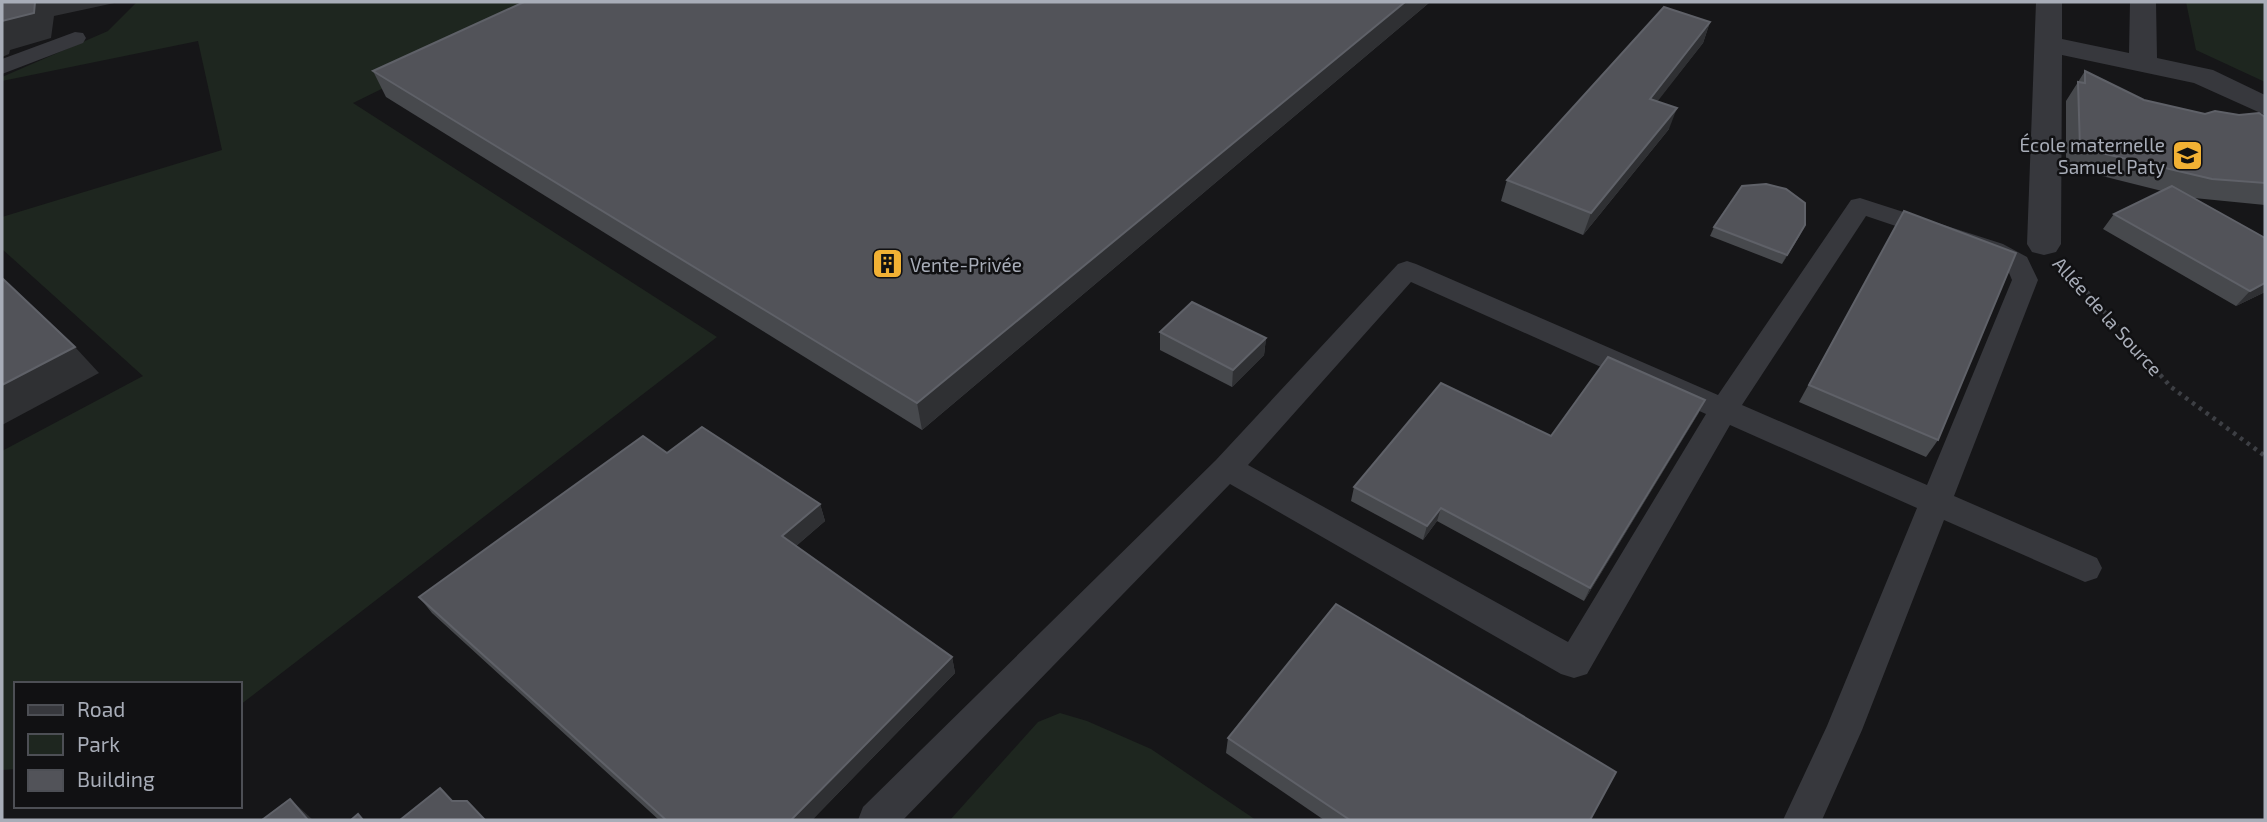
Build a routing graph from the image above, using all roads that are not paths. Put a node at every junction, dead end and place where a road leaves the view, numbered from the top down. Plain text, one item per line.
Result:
1 (2049, 2) edge
2 (2143, 2) edge
3 (75, 38) dead end
4 (2048, 44) junction
5 (2143, 63) junction
6 (2, 67) edge
7 (2265, 106) edge
8 (2044, 244) road end
9 (1725, 408) junction
10 (1227, 468) junction
11 (1937, 502) junction
12 (2085, 568) dead end
13 (877, 820) edge
14 (1802, 820) edge

1 - 4 street, Allée de la Source
2 - 5 street
3 - 6 lane
4 - 5 street
4 - 8 street, Allée de la Source
5 - 7 street
9 - 10 lane
9 - 10 lane
9 - 11 lane
9 - 11 lane
10 - 13 lane
11 - 12 lane
11 - 14 lane

